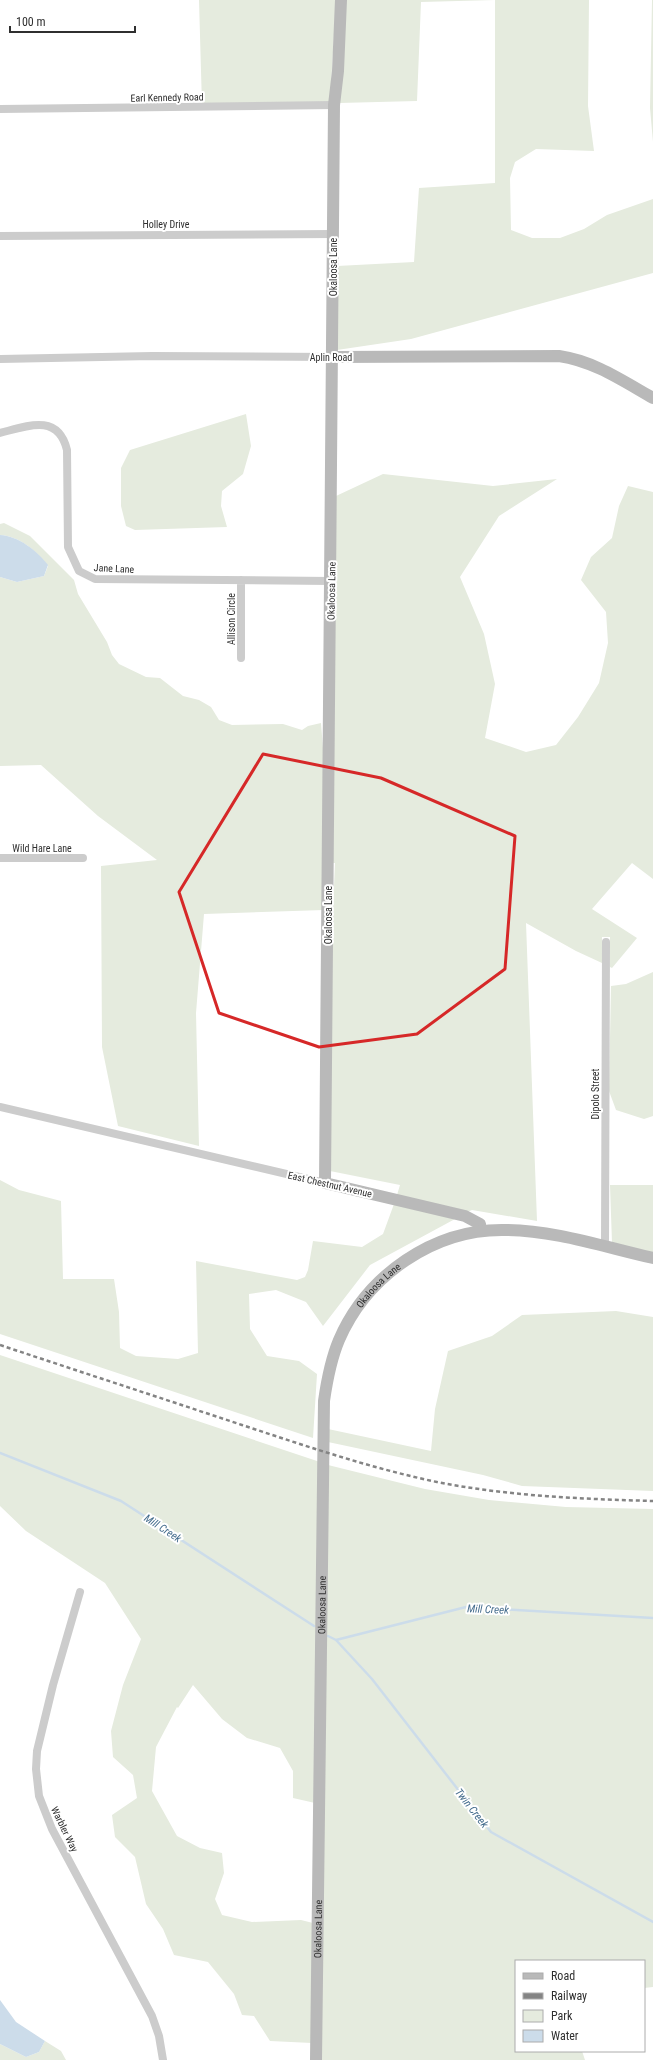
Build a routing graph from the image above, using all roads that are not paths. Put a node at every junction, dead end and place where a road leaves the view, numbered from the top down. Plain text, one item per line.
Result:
1 (341, 0) edge
2 (334, 105) junction
3 (0, 109) edge
4 (333, 234) junction
5 (0, 236) edge
6 (333, 357) junction
7 (0, 359) edge
8 (653, 398) edge
9 (0, 434) edge
10 (241, 580) junction
11 (331, 581) junction
12 (240, 658) dead end
13 (0, 858) edge
14 (83, 858) dead end
15 (606, 942) dead end
16 (0, 1107) edge
17 (326, 1183) junction
18 (481, 1231) junction
19 (605, 1247) junction
20 (653, 1258) edge
21 (80, 1592) dead end
22 (163, 2060) edge
23 (316, 2060) edge

1 - 2 street, Okaloosa Lane
2 - 3 street, Earl Kennedy Road
2 - 4 street, Okaloosa Lane
4 - 5 street, Holley Drive
4 - 6 street, Okaloosa Lane
6 - 7 street, Aplin Road
6 - 8 street, Aplin Road
6 - 11 street, Okaloosa Lane
9 - 10 street, Jane Lane
10 - 11 street, Jane Lane
10 - 12 street, Allison Circle
11 - 17 street, Okaloosa Lane
13 - 14 street, Wild Hare Lane
15 - 19 street, Dipolo Street
16 - 17 street, East Chestnut Avenue
17 - 18 street, East Chestnut Avenue
18 - 19 street
18 - 23 street, Okaloosa Lane
19 - 20 street
21 - 22 street, Warbler Way

